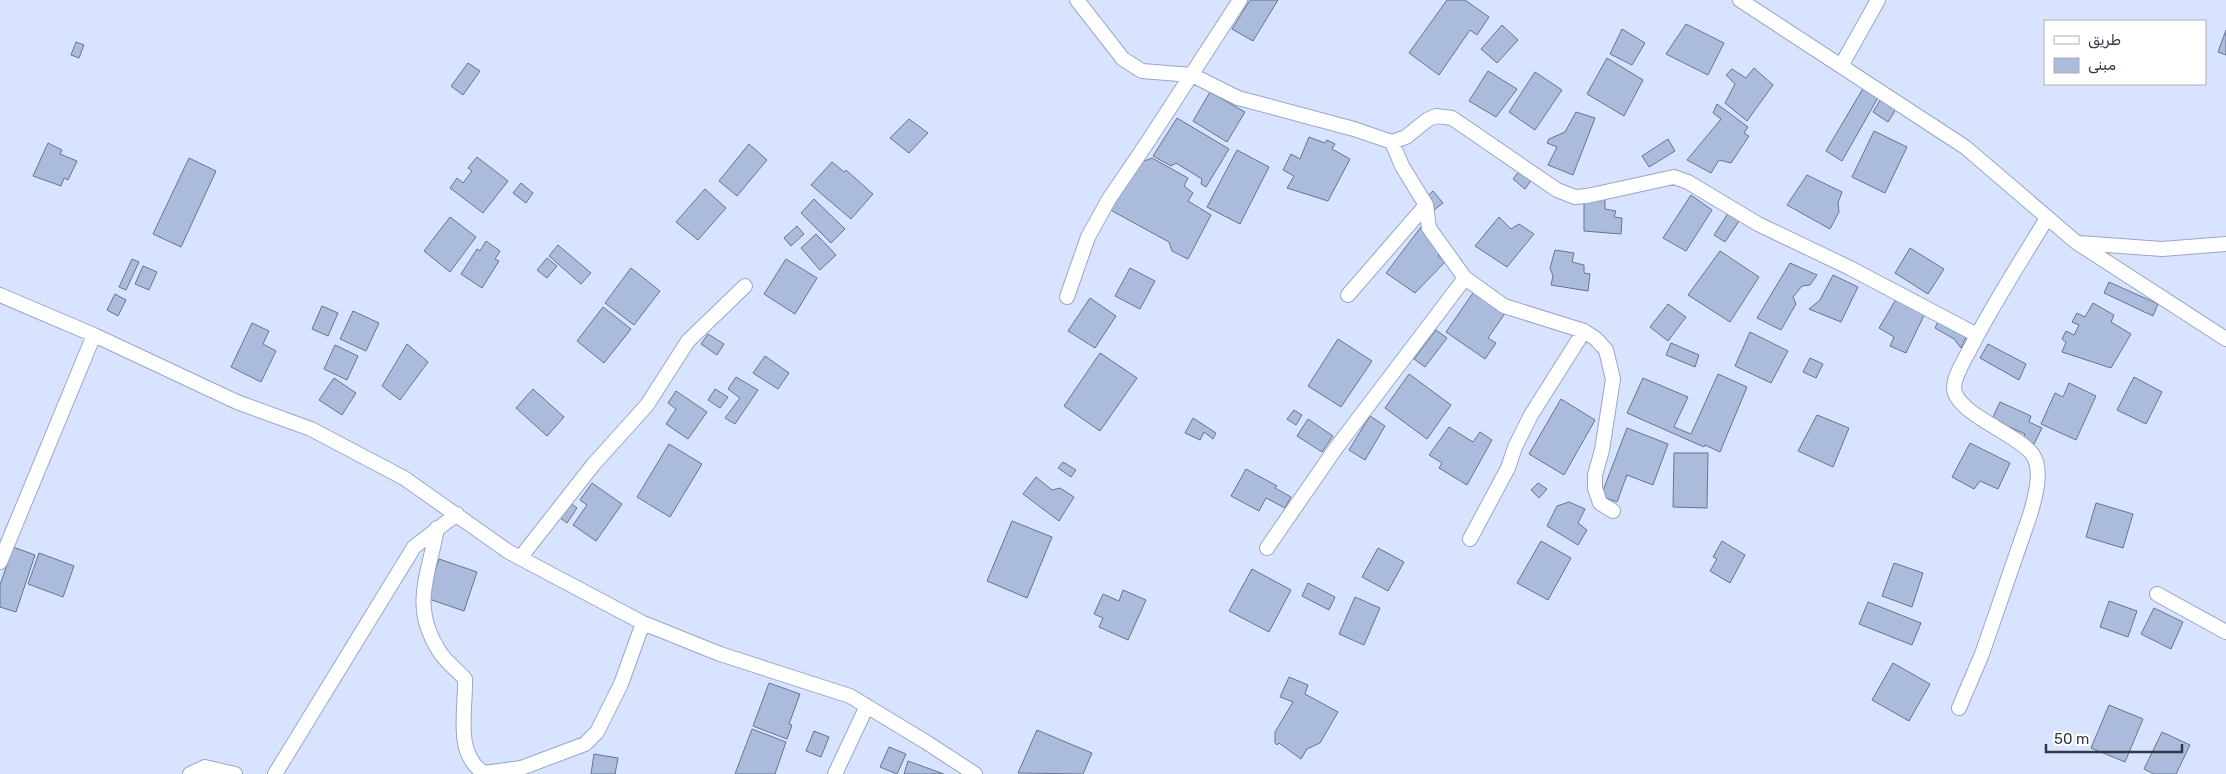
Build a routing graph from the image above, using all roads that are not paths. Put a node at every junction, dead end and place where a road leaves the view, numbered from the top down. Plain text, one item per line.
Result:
1 (1077, 0) edge
2 (1240, 0) edge
3 (1740, 0) edge
4 (1878, 0) edge
5 (1841, 66) junction
6 (1192, 75) junction
7 (1392, 142) junction
8 (1426, 205) junction
9 (2047, 218) junction
10 (2076, 242) junction
11 (2226, 244) edge
12 (1465, 278) junction
13 (746, 286) dead end
14 (1348, 295) dead end
15 (0, 296) edge
16 (1067, 297) dead end
17 (1584, 331) junction
18 (94, 335) junction
19 (1978, 335) junction
20 (2226, 339) edge
21 (1613, 511) dead end
22 (457, 514) junction
23 (437, 528) junction
24 (1470, 539) dead end
25 (1267, 548) dead end
26 (520, 558) junction
27 (0, 562) edge
28 (2157, 594) dead end
29 (643, 623) junction
30 (2226, 632) edge
31 (867, 706) junction
32 (1959, 708) dead end
33 (190, 774) edge
34 (235, 774) edge
35 (275, 774) edge
36 (836, 774) edge
37 (975, 774) edge

1 - 6 street
2 - 6 street
3 - 5 street
4 - 5 street
5 - 9 street
6 - 7 street
6 - 16 street
7 - 8 street
7 - 19 street
8 - 12 street
8 - 14 street
9 - 10 street
9 - 19 street
10 - 11 street
10 - 20 street
12 - 17 street
12 - 25 street
13 - 26 street
15 - 18 street
17 - 21 street
17 - 24 street
18 - 22 street
18 - 27 street
19 - 32 street
22 - 23 street
22 - 26 street
23 - 29 street
23 - 35 street
26 - 29 street
28 - 30 street
29 - 31 street
31 - 36 street
31 - 37 street
33 - 34 street

